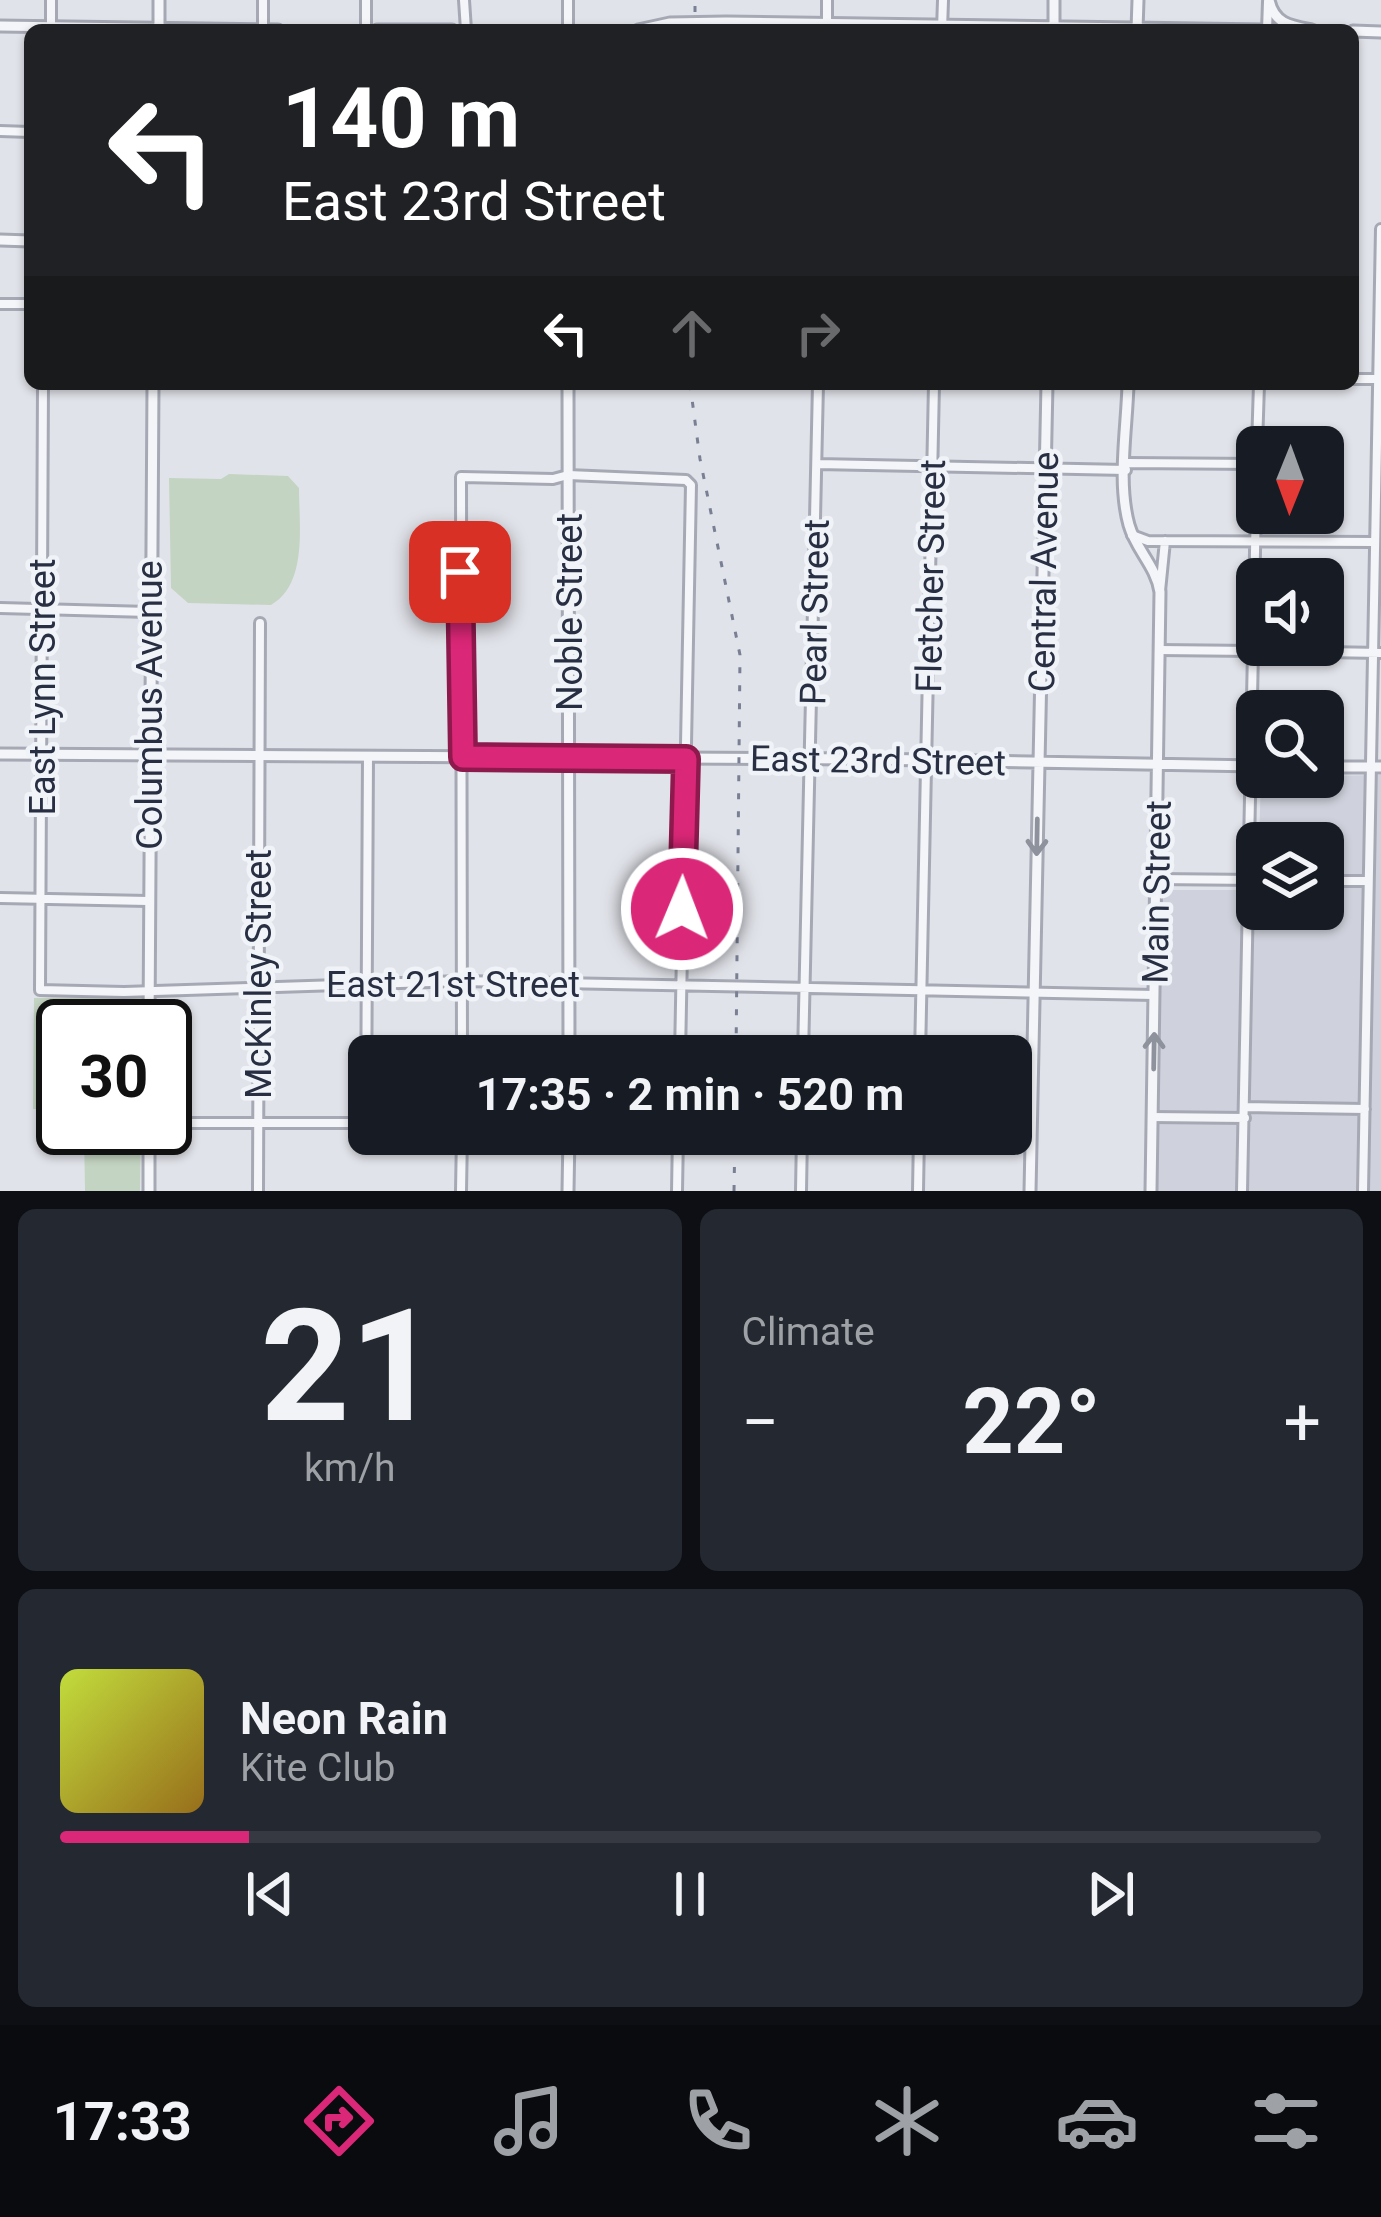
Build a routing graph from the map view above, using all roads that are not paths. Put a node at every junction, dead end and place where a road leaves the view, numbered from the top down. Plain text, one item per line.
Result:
1 (667, 24) edge
2 (737, 24) edge
3 (1381, 229) edge
4 (1380, 276) edge
5 (1379, 379) edge
6 (43, 390) edge
7 (153, 390) edge
8 (568, 390) edge
9 (818, 390) edge
10 (934, 390) edge
11 (1047, 390) edge
12 (1128, 390) edge
13 (1259, 390) edge
14 (1258, 426) edge
15 (1378, 461) edge
16 (817, 464) junction
17 (1236, 464) edge
18 (932, 465) junction
19 (1126, 467) junction
20 (1045, 468) junction
21 (568, 475) junction
22 (1255, 534) edge
23 (1132, 535) junction
24 (1165, 541) junction
25 (1255, 541) junction
26 (1374, 542) junction
27 (1255, 558) edge
28 (1160, 592) junction
29 (0, 608) edge
30 (42, 610) junction
31 (149, 612) junction
32 (260, 623) dead end
33 (1159, 650) junction
34 (1236, 651) edge
35 (1344, 652) edge
36 (1377, 652) edge
37 (0, 754) edge
38 (41, 754) junction
39 (149, 756) junction
40 (260, 756) junction
41 (368, 756) junction
42 (463, 757) junction
43 (568, 758) junction
44 (686, 759) junction
45 (810, 759) junction
46 (926, 760) junction
47 (1038, 762) junction
48 (1157, 765) junction
49 (1236, 766) edge
50 (1344, 767) edge
51 (1375, 767) edge
52 (1155, 879) junction
53 (1236, 880) edge
54 (1344, 881) edge
55 (1369, 881) junction
56 (0, 898) edge
57 (41, 898) junction
58 (148, 902) junction
59 (1251, 930) edge
60 (462, 982) junction
61 (568, 983) junction
62 (367, 984) junction
63 (681, 984) junction
64 (258, 986) junction
65 (805, 986) junction
66 (40, 990) joint
67 (148, 990) junction
68 (921, 990) junction
69 (1033, 993) junction
70 (1155, 995) junction
71 (148, 999) edge
72 (367, 1035) edge
73 (462, 1035) edge
74 (569, 1035) edge
75 (680, 1035) edge
76 (804, 1035) edge
77 (920, 1035) edge
78 (1245, 1107) junction
79 (1365, 1109) junction
80 (1152, 1117) junction
81 (1245, 1118) junction
82 (192, 1123) edge
83 (258, 1123) junction
84 (348, 1123) edge
85 (149, 1155) edge
86 (462, 1155) edge
87 (569, 1155) edge
88 (678, 1155) edge
89 (802, 1155) edge
90 (919, 1155) edge
91 (149, 1191) edge
92 (258, 1191) edge
93 (461, 1191) edge
94 (568, 1191) edge
95 (677, 1191) edge
96 (801, 1191) edge
97 (918, 1191) edge
98 (1030, 1191) edge
99 (1151, 1191) edge
100 (1242, 1191) edge
101 (1363, 1191) edge

1 - 2 street
3 - 4 street
4 - 5 street
5 - 15 street
6 - 30 street, East Lynn Street
7 - 31 street, Columbus Avenue
8 - 21 street, Noble Street
9 - 16 street, Pearl Street
10 - 18 street, Fletcher Street
11 - 20 street, Central Avenue
12 - 19 street, Main Street
13 - 14 street
15 - 26 street
16 - 18 street
16 - 45 street, Pearl Street
17 - 19 street
18 - 20 street
18 - 46 street, Fletcher Street
19 - 20 street
19 - 23 street, Main Street
20 - 47 street, Central Avenue
21 - 42 street
21 - 43 street, Noble Street
21 - 44 street
22 - 25 street
23 - 24 street
23 - 28 street, Main Street
24 - 25 street
24 - 28 street, Main Street
25 - 26 street
25 - 27 street
26 - 36 street
28 - 33 street, Main Street
29 - 30 street
30 - 31 street
30 - 38 street, East Lynn Street
31 - 39 street, Columbus Avenue
32 - 40 street, McKinley Street
33 - 34 street
33 - 48 street, Main Street
35 - 36 street
36 - 51 street
37 - 38 street, East 23rd Street
38 - 39 street, East 23rd Street
38 - 57 street, East Lynn Street
39 - 40 street, East 23rd Street
39 - 58 street, Columbus Avenue
40 - 41 street, East 23rd Street
40 - 64 street, McKinley Street
41 - 42 street, East 23rd Street
41 - 62 street
42 - 43 street, East 23rd Street
42 - 60 street
43 - 44 street, East 23rd Street
43 - 61 street, Noble Street
44 - 45 street, East 23rd Street
44 - 63 street
45 - 46 street, East 23rd Street
45 - 65 street, Pearl Street
46 - 47 street, East 23rd Street
46 - 68 street, Fletcher Street
47 - 48 street, East 23rd Street
47 -> 69 street, Central Avenue
48 - 49 street, East 23rd Street
48 - 52 street, Main Street
50 - 51 street
51 - 55 street
52 - 53 street
52 - 70 street, Main Street
54 - 55 street
55 - 79 street
56 - 57 street
57 - 58 street
57 - 66 street, East Lynn Street
58 - 67 street, Columbus Avenue
59 - 78 street
60 - 61 street, East 21st Street
60 - 62 street, East 21st Street
60 - 73 street
61 - 63 street, East 21st Street
61 - 74 street, Noble Street
62 - 64 street, East 21st Street
62 - 72 street
63 - 65 street, East 21st Street
63 - 75 street
64 - 67 street, East 21st Street
64 - 83 street, McKinley Street
65 - 68 street, East 21st Street
65 - 76 street, Pearl Street
66 - 67 street, East 21st Street
67 - 71 street, Columbus Avenue
68 - 69 street, East 21st Street
68 - 77 street, Fletcher Street
69 - 70 street, East 21st Street
69 - 98 street, Central Avenue
80 -> 70 street, Main Street
78 - 79 street
78 - 81 street
79 - 101 street
80 - 81 street
80 - 99 street, Main Street
81 - 100 street
82 - 83 street
83 - 84 street
83 - 92 street, McKinley Street
85 - 91 street
86 - 93 street
87 - 94 street
88 - 95 street
89 - 96 street
90 - 97 street

